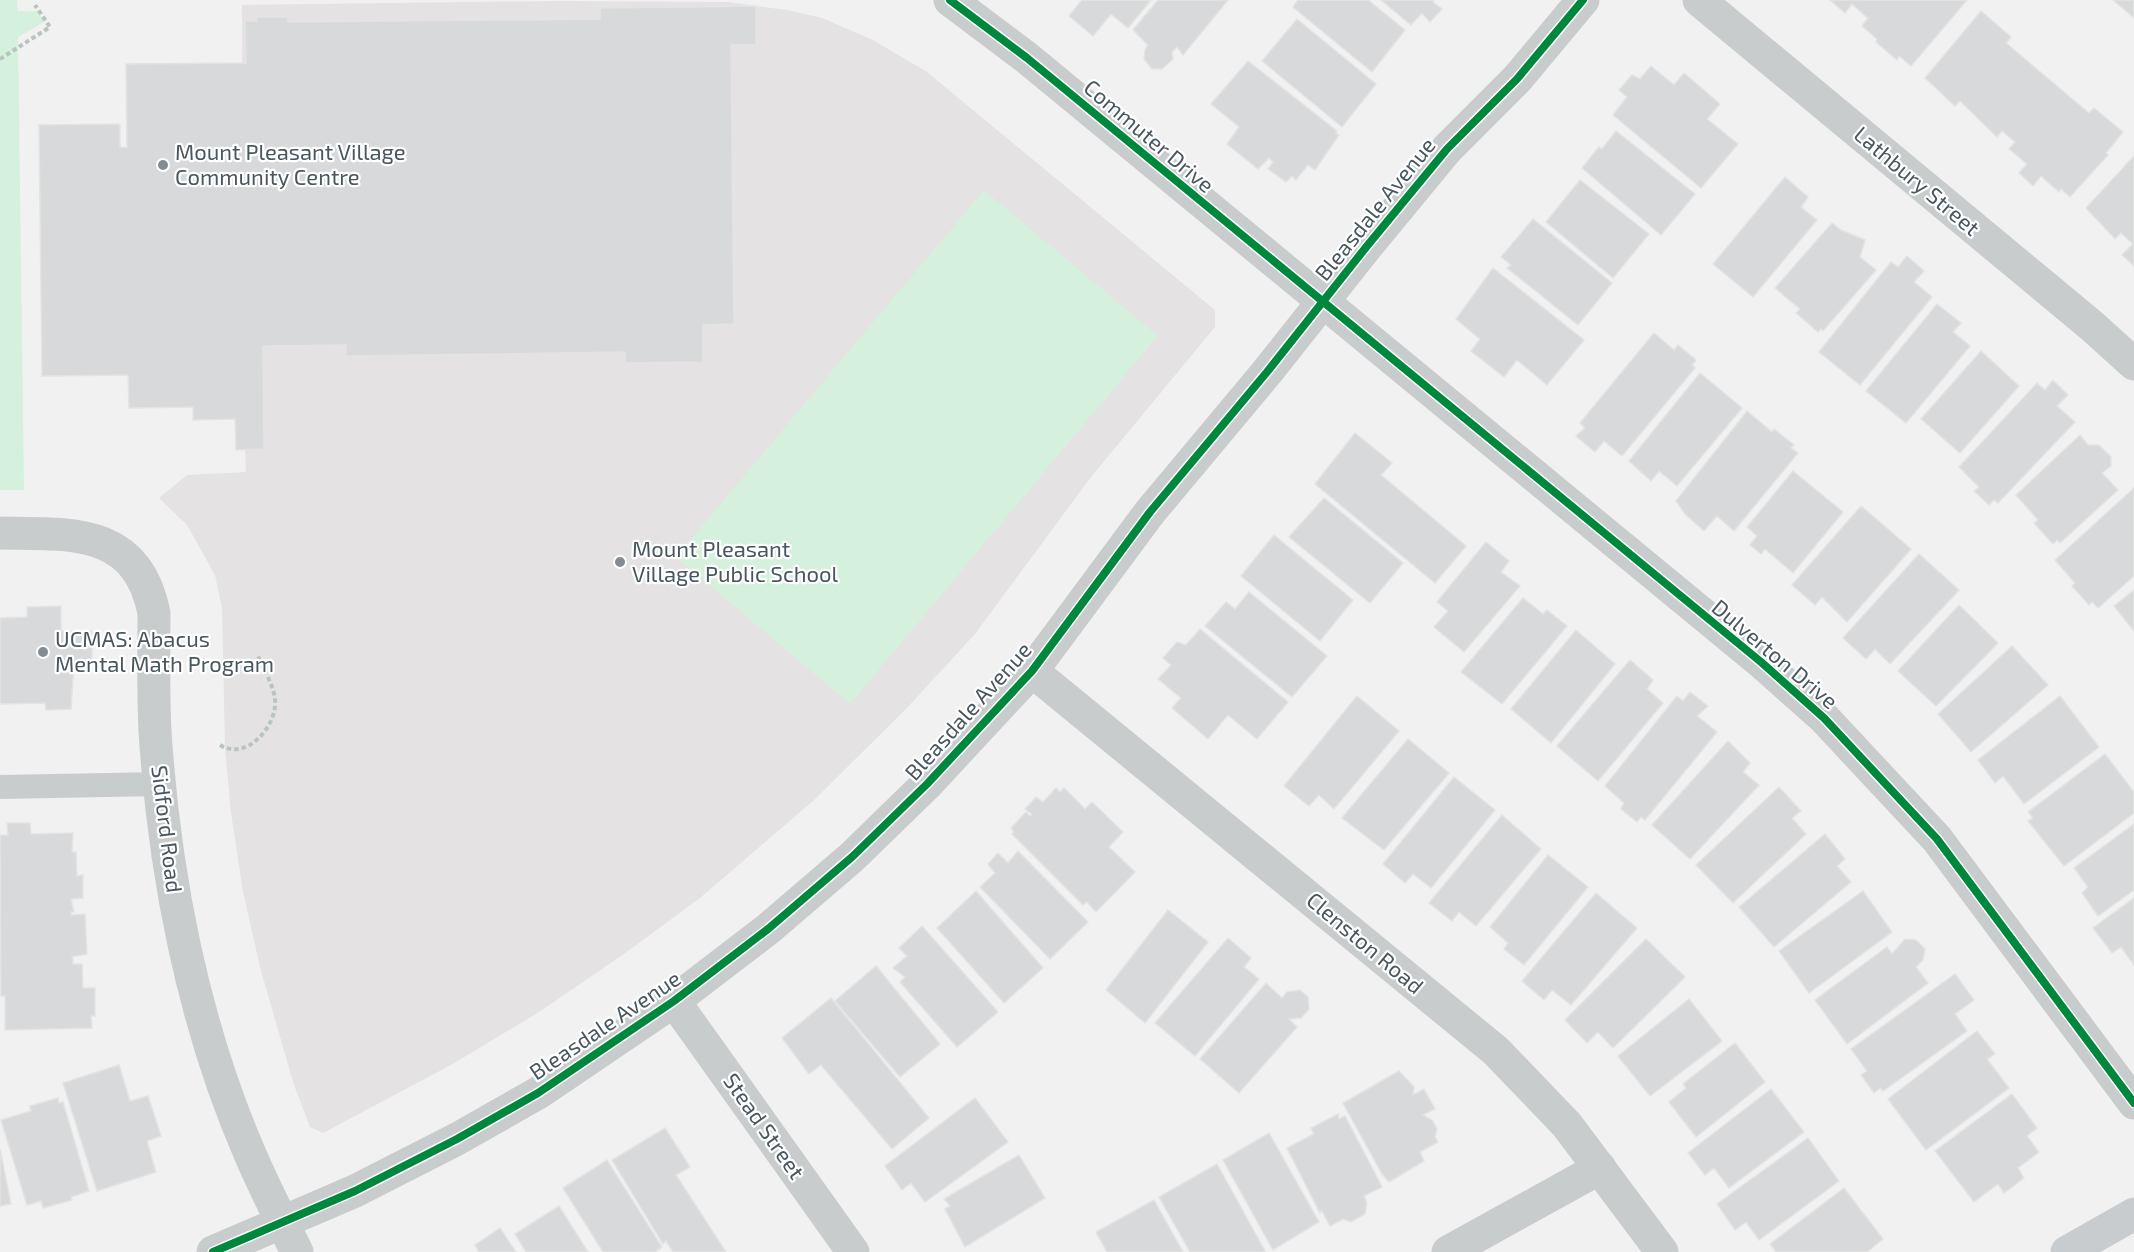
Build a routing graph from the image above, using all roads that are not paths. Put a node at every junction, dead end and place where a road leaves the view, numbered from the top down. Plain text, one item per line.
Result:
1 (950, 0) edge
2 (1583, 0) edge
3 (1699, 0) edge
4 (1323, 302) junction
5 (2134, 364) edge
6 (0, 533) edge
7 (1032, 671) junction
8 (160, 784) junction
9 (0, 787) edge
10 (674, 1001) junction
11 (2134, 1103) edge
12 (1600, 1168) junction
13 (2134, 1214) edge
14 (282, 1221) junction
15 (213, 1252) edge
16 (297, 1252) edge
17 (853, 1252) edge
18 (1448, 1252) edge
19 (1662, 1252) edge
20 (2067, 1252) edge

1 - 4 street, Commuter Drive
2 - 4 street, Bleasdale Avenue
3 - 5 street, Lathbury Street
4 - 7 street, Bleasdale Avenue
4 - 11 street, Dulverton Drive
6 - 8 street, Sidford Road
7 - 10 street, Bleasdale Avenue
7 - 12 street, Clenston Road
8 - 9 lane
8 - 14 street, Sidford Road
10 - 14 street, Bleasdale Avenue
10 - 17 street, Stead Street
12 - 18 street
12 - 19 street, Clenston Road
13 - 20 street
14 - 15 street, Bleasdale Avenue
14 - 16 street, Sidford Road

